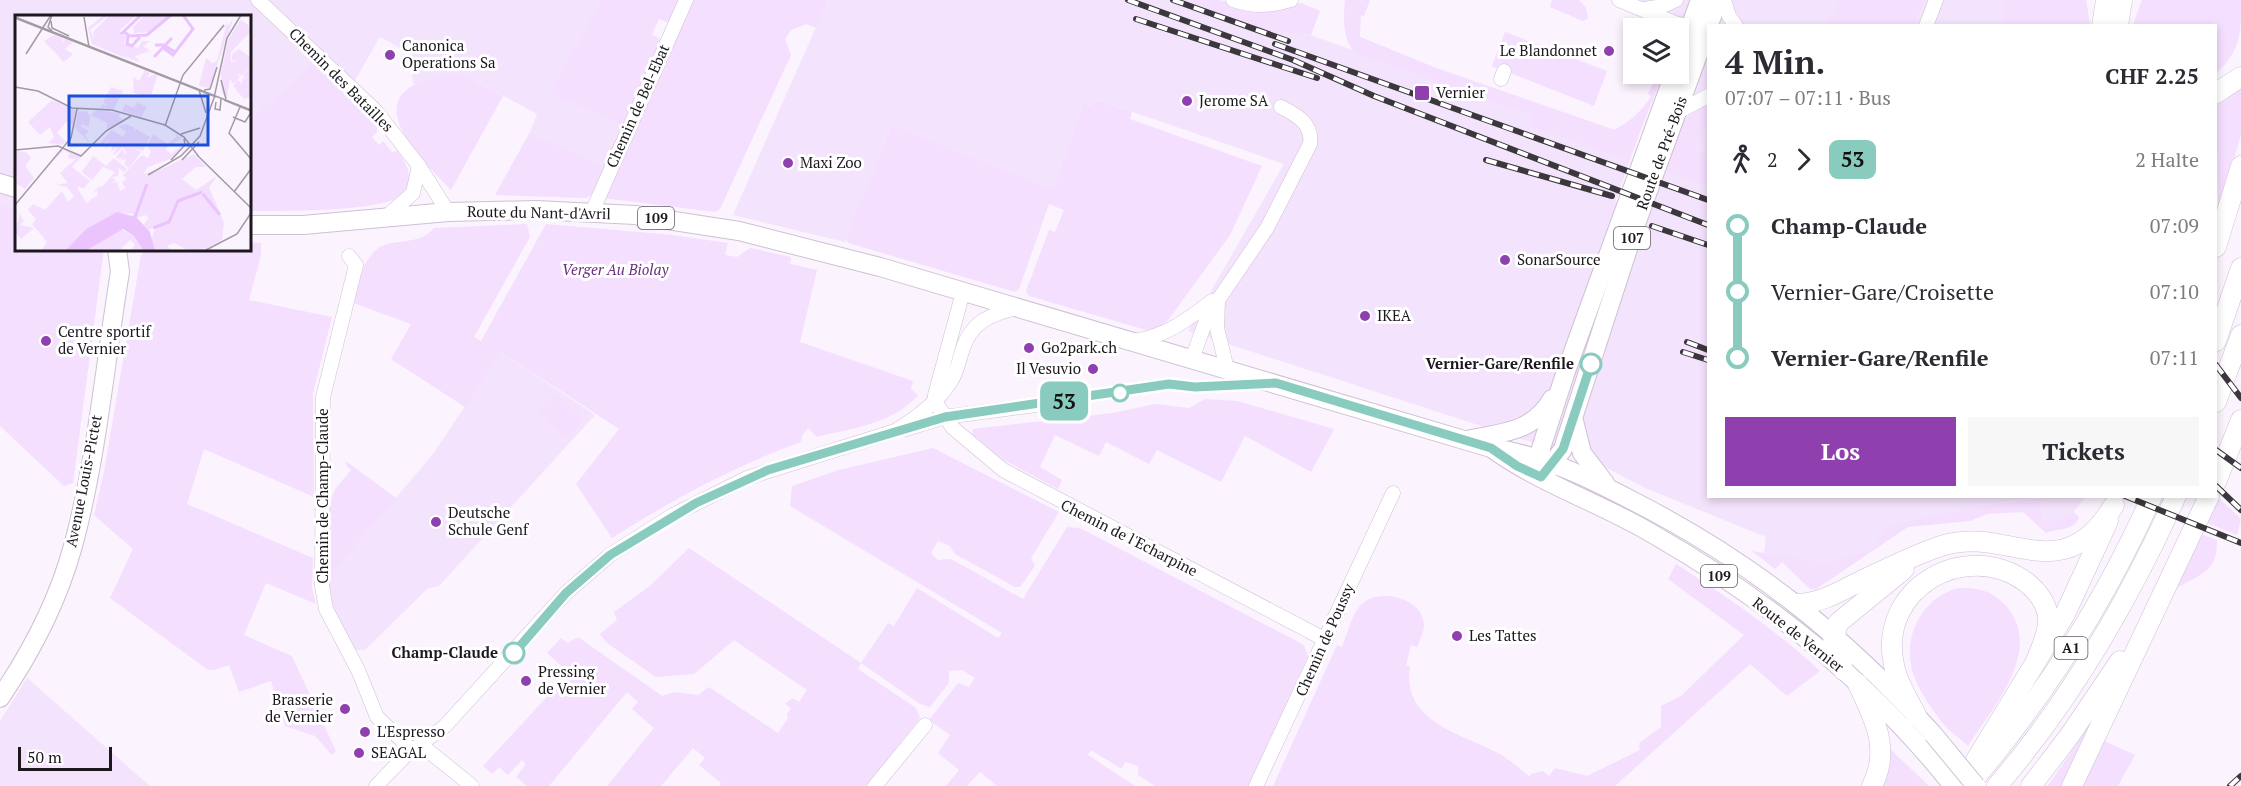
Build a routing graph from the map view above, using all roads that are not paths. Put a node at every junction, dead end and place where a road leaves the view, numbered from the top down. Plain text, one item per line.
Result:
1 (258, 0) edge
2 (686, 0) edge
3 (1233, 0) edge
4 (1291, 0) edge
5 (1619, 0) edge
6 (1676, 0) edge
7 (1700, 0) edge
8 (1718, 0) edge
9 (1724, 0) edge
10 (1935, 0) edge
11 (2106, 0) edge
12 (2122, 0) edge
13 (1641, 9) junction
14 (1735, 24) edge
15 (1927, 24) edge
16 (2102, 24) edge
17 (2118, 24) edge
18 (1702, 30) edge
19 (1689, 46) edge
20 (2241, 77) edge
21 (1670, 84) edge
22 (2217, 92) edge
23 (1707, 97) edge
24 (1281, 107) dead end
25 (1676, 114) junction
26 (419, 166) junction
27 (2241, 166) edge
28 (0, 183) edge
29 (15, 188) edge
30 (448, 212) junction
31 (592, 212) junction
32 (386, 217) junction
33 (250, 225) edge
34 (2217, 244) edge
35 (117, 250) edge
36 (131, 250) edge
37 (349, 256) dead end
38 (2241, 268) edge
39 (120, 272) junction
40 (963, 291) junction
41 (1218, 296) junction
42 (1018, 308) junction
43 (2241, 335) edge
44 (2217, 337) edge
45 (1131, 341) junction
46 (1192, 359) junction
47 (1227, 369) junction
48 (1565, 374) junction
49 (1081, 399) dead end
50 (2217, 399) edge
51 (934, 400) junction
52 (945, 417) junction
53 (1574, 417) junction
54 (2241, 420) edge
55 (895, 431) junction
56 (1467, 440) junction
57 (1491, 448) junction
58 (1547, 460) junction
59 (1541, 477) junction
60 (2217, 480) edge
61 (1612, 490) junction
62 (1393, 493) dead end
63 (2151, 498) edge
64 (2175, 498) edge
65 (2208, 498) edge
66 (2116, 501) edge
67 (1919, 556) junction
68 (2171, 577) junction
69 (1797, 604) junction
70 (1834, 636) junction
71 (1326, 640) junction
72 (2036, 660) junction
73 (1842, 670) junction
74 (1858, 684) junction
75 (0, 698) edge
76 (1916, 715) junction
77 (925, 725) dead end
78 (417, 747) junction
79 (376, 786) edge
80 (472, 786) edge
81 (875, 786) edge
82 (1256, 786) edge
83 (1872, 786) edge
84 (1953, 786) edge
85 (1958, 786) edge
86 (1968, 786) edge
87 (1976, 786) edge
88 (1997, 786) edge
89 (2031, 786) edge
90 (2072, 786) edge

1 - 26 street, Chemin des Batailles
2 - 31 street, Chemin de Bel-Ebat
3 - 4 street
5 - 13 street
6 - 13 street
7 - 18 main road, Route de Pré-Bois / 107
8 - 18 main road, Route de Pré-Bois / 107
9 - 14 street
10 - 15 street
11 - 16 highway
12 - 17 highway
13 - 18 street
18 - 19 main road, Route de Pré-Bois / 107
18 - 25 main road, Route de Pré-Bois / 107
20 - 22 highway
21 - 48 main road, Route de Pré-Bois / 107
23 - 25 street
24 - 41 street
25 - 53 main road, Route de Pré-Bois / 107
26 - 30 street, Chemin des Batailles
26 - 32 street
27 - 34 highway
28 - 29 main road
30 - 31 main road, Route du Nant-d'Avril / 109
30 - 32 main road, Route du Nant-d'Avril / 109
31 - 40 main road, Route du Nant-d'Avril / 109
32 - 33 main road, Route du Nant-d'Avril / 109
35 - 39 main road, Avenue Louis-Pictet
36 - 39 main road
37 - 78 street, Chemin de Champ-Claude
38 - 44 highway
39 - 75 main road, Avenue Louis-Pictet
40 - 42 main road, Route de Vernier / 109
40 - 51 street
41 - 45 street
41 - 46 street
41 - 47 street
42 - 45 main road, Route de Vernier / 109
42 - 51 street
43 - 50 highway
45 - 46 main road, Route de Vernier / 109
46 - 47 main road, Route de Vernier / 109
47 - 56 main road, Route de Vernier / 109
48 - 53 main road
48 - 56 main road
48 - 58 main road, Route de Pré-Bois / 107
49 - 52 street
51 - 52 street, Chemin de l'Echarpine
51 - 55 street
52 - 55 street
52 - 71 street, Chemin de l'Echarpine
53 - 58 main road, Route de Pré-Bois / 107
53 - 61 main road
54 - 60 highway
55 - 78 street
56 - 57 main road, Route de Vernier / 109
57 - 58 main road, Route de Vernier / 109
57 - 59 main road, Route de Vernier / 109
58 - 59 main road, Route de Pré-Bois / 107
58 - 61 main road, Route de Vernier / 109
59 - 73 main road, Route de Vernier / 109
61 - 69 main road, Route de Vernier / 109
62 - 71 street, Chemin de Poussy
63 - 86 highway, A1
64 - 88 highway, A1
65 - 68 highway
66 - 67 highway
66 - 72 highway
67 - 69 highway
67 - 70 highway
68 - 89 highway
68 - 90 highway
69 - 70 main road, Route de Vernier / 109
70 - 73 highway
70 - 76 main road, Route de Vernier / 109
71 - 82 street, Chemin de Poussy
72 - 76 highway
72 - 85 highway
73 - 74 main road, Route de Vernier / 109
74 - 83 highway
74 - 84 main road, Route de Vernier / 109
76 - 87 main road, Route de Vernier / 109, bridge
77 - 81 street
78 - 79 street
78 - 80 street

